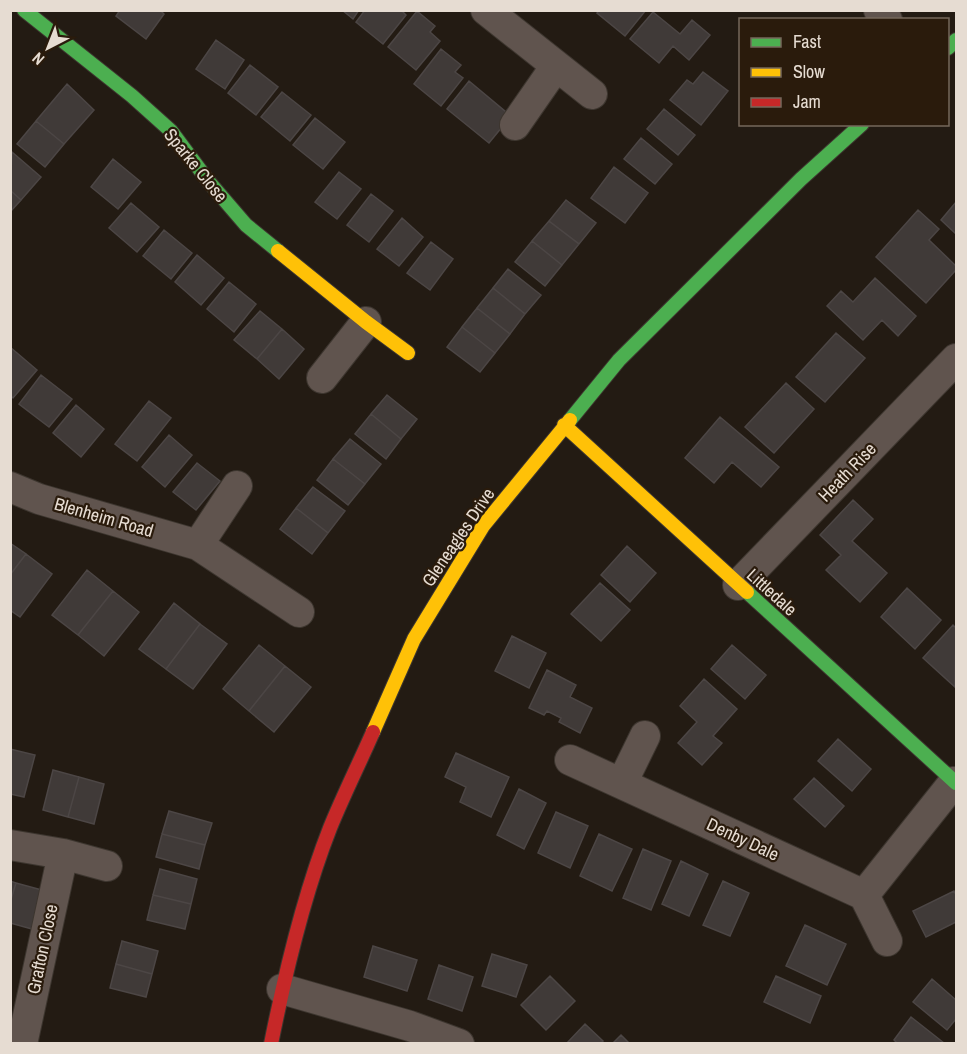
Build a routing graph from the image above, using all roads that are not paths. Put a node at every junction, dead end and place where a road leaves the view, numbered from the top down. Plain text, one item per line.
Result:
1 (16, 10) edge
2 (24, 10) edge
3 (486, 10) edge
4 (10, 15) edge
5 (556, 66) junction
6 (592, 94) dead end
7 (515, 125) dead end
8 (860, 126) edge
9 (366, 322) junction
10 (408, 353) dead end
11 (957, 359) edge
12 (322, 378) dead end
13 (564, 425) junction
14 (237, 486) dead end
15 (10, 487) edge
16 (198, 544) junction
17 (738, 585) junction
18 (299, 612) dead end
19 (645, 736) dead end
20 (570, 760) dead end
21 (622, 783) junction
22 (955, 783) edge
23 (10, 845) edge
24 (63, 854) junction
25 (106, 866) dead end
26 (864, 895) junction
27 (887, 941) dead end
28 (282, 989) junction
29 (21, 1044) edge
30 (271, 1044) edge
31 (459, 1044) edge

1 - 4 street
2 - 9 street, Sparke Close
3 - 5 street
5 - 6 street
5 - 7 street
8 - 13 street, Gleneagles Drive
9 - 10 street, Sparke Close
9 - 12 street
11 - 17 street, Heath Rise
13 - 17 street, Littledale
13 - 28 street, Gleneagles Drive
14 - 16 street
15 - 16 street, Blenheim Road
16 - 18 street, Blenheim Road
17 - 22 street, Littledale
19 - 21 street
20 - 21 street, Denby Dale
21 - 26 street, Denby Dale
22 - 26 street
23 - 24 street
24 - 25 street
24 - 29 street, Grafton Close
26 - 27 street
28 - 30 street, Gleneagles Drive
28 - 31 street

